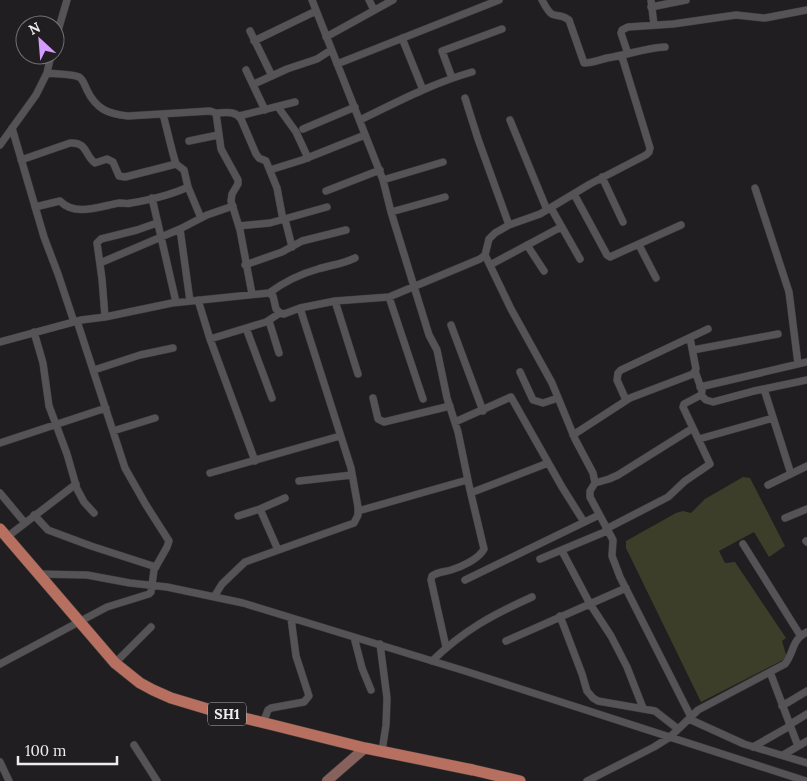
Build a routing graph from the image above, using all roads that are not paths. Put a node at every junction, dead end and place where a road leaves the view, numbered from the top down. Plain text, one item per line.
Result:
1 (67, 0) edge
2 (312, 0) edge
3 (369, 0) edge
4 (393, 0) edge
5 (499, 0) edge
6 (542, 0) edge
7 (686, 0) edge
8 (651, 3) edge
9 (374, 10) junction
10 (807, 10) edge
11 (316, 11) junction
12 (63, 15) edge
13 (654, 25) junction
14 (502, 29) dead end
15 (250, 31) dead end
16 (326, 36) junction
17 (402, 38) junction
18 (254, 40) junction
19 (665, 46) dead end
20 (332, 50) junction
21 (624, 55) junction
22 (337, 64) junction
23 (48, 65) edge
24 (246, 70) dead end
25 (472, 72) dead end
26 (47, 73) junction
27 (272, 76) junction
28 (452, 78) junction
29 (254, 84) junction
30 (423, 90) junction
31 (465, 98) dead end
32 (295, 102) dead end
33 (278, 107) junction
34 (355, 107) junction
35 (265, 110) junction
36 (216, 113) junction
37 (163, 114) junction
38 (239, 116) junction
39 (360, 120) junction
40 (510, 120) dead end
41 (12, 128) junction
42 (304, 129) dead end
43 (218, 135) junction
44 (365, 135) junction
45 (189, 141) dead end
46 (0, 145) edge
47 (308, 158) junction
48 (21, 160) junction
49 (443, 162) dead end
50 (176, 164) junction
51 (270, 170) junction
52 (380, 170) junction
53 (602, 178) junction
54 (383, 180) junction
55 (188, 187) junction
56 (755, 188) dead end
57 (326, 191) dead end
58 (574, 194) junction
59 (445, 197) dead end
60 (152, 198) junction
61 (233, 206) junction
62 (35, 207) junction
63 (327, 207) dead end
64 (549, 209) junction
65 (390, 212) junction
66 (200, 218) junction
67 (284, 220) junction
68 (623, 222) dead end
69 (158, 223) junction
70 (509, 225) junction
71 (681, 225) dead end
72 (239, 226) junction
73 (562, 227) junction
74 (180, 229) junction
75 (346, 230) dead end
76 (160, 237) junction
77 (639, 245) junction
78 (527, 246) junction
79 (292, 247) junction
80 (486, 254) junction
81 (355, 258) dead end
82 (580, 259) dead end
83 (100, 263) junction
84 (245, 265) junction
85 (490, 265) junction
86 (544, 271) dead end
87 (656, 278) dead end
88 (414, 287) junction
89 (270, 293) junction
90 (252, 294) junction
91 (389, 297) junction
92 (190, 300) junction
93 (198, 300) junction
94 (335, 301) junction
95 (176, 302) junction
96 (300, 308) junction
97 (280, 313) junction
98 (105, 317) junction
99 (75, 321) junction
100 (269, 321) junction
101 (451, 325) dead end
102 (246, 328) junction
103 (708, 329) dead end
104 (34, 332) junction
105 (778, 334) dead end
106 (690, 338) junction
107 (210, 339) junction
108 (0, 342) edge
109 (173, 348) dead end
110 (693, 350) junction
111 (279, 353) dead end
112 (807, 362) edge
113 (798, 364) junction
114 (94, 370) junction
115 (695, 371) junction
116 (520, 372) dead end
117 (358, 374) dead end
118 (807, 380) edge
119 (700, 387) junction
120 (764, 389) junction
121 (701, 395) junction
122 (272, 398) dead end
123 (373, 398) dead end
124 (558, 398) junction
125 (423, 399) dead end
126 (626, 400) junction
127 (450, 406) junction
128 (106, 408) junction
129 (483, 411) junction
130 (155, 418) dead end
131 (773, 418) junction
132 (455, 422) junction
133 (56, 424) junction
134 (693, 428) junction
135 (113, 431) junction
136 (573, 435) junction
137 (340, 436) junction
138 (699, 439) junction
139 (0, 443) edge
140 (255, 461) junction
141 (548, 463) junction
142 (807, 466) edge
143 (210, 473) dead end
144 (791, 474) junction
145 (352, 475) junction
146 (467, 480) junction
147 (299, 482) dead end
148 (595, 483) junction
149 (76, 484) junction
150 (768, 485) dead end
151 (470, 490) junction
152 (0, 493) edge
153 (285, 498) dead end
154 (260, 509) junction
155 (807, 509) edge
156 (358, 511) junction
157 (94, 513) dead end
158 (34, 515) junction
159 (599, 515) junction
160 (238, 516) dead end
161 (785, 518) dead end
162 (584, 522) junction
163 (25, 523) junction
164 (607, 530) junction
165 (3, 533) edge
166 (743, 544) dead end
167 (278, 550) junction
168 (562, 551) junction
169 (540, 559) dead end
170 (156, 567) junction
171 (37, 574) junction
172 (465, 580) dead end
173 (152, 585) junction
174 (626, 588) junction
175 (532, 596) dead end
176 (214, 597) junction
177 (590, 604) junction
178 (560, 616) junction
179 (291, 618) junction
180 (80, 622) junction
181 (151, 627) dead end
182 (807, 632) edge
183 (800, 635) junction
184 (354, 637) junction
185 (506, 641) dead end
186 (380, 644) junction
187 (446, 647) junction
188 (432, 661) junction
189 (115, 663) junction
190 (0, 664) edge
191 (770, 672) junction
192 (371, 690) dead end
193 (807, 691) edge
194 (782, 706) junction
195 (643, 708) junction
196 (807, 714) edge
197 (690, 718) junction
198 (264, 723) junction
199 (789, 725) junction
200 (678, 729) junction
201 (670, 737) junction
202 (807, 741) edge
203 (134, 745) dead end
204 (798, 746) junction
205 (753, 747) junction
206 (365, 748) junction
207 (382, 752) junction
208 (783, 755) junction
209 (0, 762) edge
210 (807, 763) edge
211 (9, 781) edge
212 (157, 781) edge
213 (327, 781) edge
214 (520, 781) edge
215 (587, 781) edge
216 (806, 781) edge

1 - 12 street
2 - 11 street
3 - 9 street
4 - 9 street
5 - 17 street
6 - 21 street
7 - 8 street
8 - 13 street
9 - 16 street
10 - 13 street
11 - 16 street
11 - 18 street
13 - 21 street
14 - 28 street
15 - 18 street
16 - 20 street
17 - 22 street
17 - 30 street
18 - 27 street
19 - 21 street
20 - 22 street
20 - 27 street
21 - 53 street
22 - 34 street
23 - 26 street
24 - 29 street
25 - 28 street
26 - 37 street
26 - 41 street
27 - 29 street
28 - 30 street
29 - 35 street
30 - 39 street
31 - 70 street
32 - 33 street
33 - 35 street
33 - 47 street
34 - 39 street
34 - 42 street
35 - 38 street
36 - 37 street
36 - 38 street
36 - 43 street
37 - 50 street
38 - 51 street
39 - 44 street
40 - 64 street
41 - 46 street
41 - 48 street
43 - 45 street
43 - 61 street
44 - 47 street
44 - 52 street
47 - 51 street
48 - 50 street
48 - 62 street
49 - 54 street
50 - 55 street
51 - 67 street
52 - 54 street
52 - 57 street
53 - 58 street
53 - 68 street
54 - 65 street
55 - 60 street
55 - 66 street
56 - 113 street
58 - 64 street
58 - 77 street
59 - 65 street
60 - 62 street
60 - 69 street
61 - 66 street
61 - 72 street
62 - 99 street
63 - 67 street
64 - 70 street
64 - 73 street
65 - 88 street
66 - 74 street
67 - 72 street
67 - 79 street
69 - 76 street
69 - 83 street
70 - 80 street
71 - 77 street
72 - 84 street
73 - 78 street
73 - 82 street
74 - 76 street
74 - 92 street
75 - 79 street
76 - 83 street
76 - 95 street
77 - 87 street
78 - 85 street
78 - 86 street
79 - 84 street
80 - 85 street
80 - 88 street
81 - 89 street
83 - 98 street
84 - 90 street
85 - 124 street
88 - 91 street
88 - 127 street
89 - 90 street
89 - 97 street
90 - 93 street
91 - 94 street
91 - 125 street
92 - 93 street
92 - 95 street
93 - 107 street
94 - 96 street
94 - 117 street
95 - 98 street
96 - 97 street
96 - 137 street
97 - 100 street
98 - 99 street
99 - 104 street
99 - 114 street
100 - 102 street
100 - 111 street
101 - 129 street
102 - 107 street
102 - 122 street
103 - 106 street
104 - 108 street
104 - 133 street
105 - 110 street
106 - 110 street
106 - 126 street
107 - 140 street
109 - 114 street
110 - 115 street
112 - 113 street
113 - 119 street
114 - 128 street
115 - 119 street
115 - 126 street
116 - 124 street
118 - 120 street
119 - 121 street
120 - 121 street
120 - 131 street
121 - 134 street
123 - 127 street
124 - 136 street
126 - 136 street
127 - 132 street
128 - 133 street
128 - 135 street
129 - 132 street
129 - 141 street
130 - 135 street
131 - 138 street
131 - 144 street
132 - 146 street
133 - 139 street
133 - 149 street
134 - 138 street
134 - 148 street
135 - 170 street
136 - 148 street
137 - 140 street
137 - 145 street
138 - 164 street
140 - 143 street
141 - 151 street
141 - 162 street
142 - 144 street
144 - 150 street
145 - 147 street
145 - 156 street
146 - 151 street
146 - 156 street
148 - 159 street
149 - 157 street
149 - 158 street
151 - 187 street
152 - 163 street
153 - 154 street
154 - 160 street
154 - 167 street
155 - 161 street
156 - 167 street
158 - 163 street
158 - 170 street
159 - 162 street
159 - 164 street
162 - 172 street
163 - 165 street
164 - 168 street
164 - 174 street
165 - 171 main road, SH1
166 - 183 street
167 - 176 street
168 - 169 street
168 - 177 street
170 - 173 street
171 - 173 street
171 - 180 main road, SH1
173 - 176 street
173 - 180 street
174 - 177 street
174 - 197 street
175 - 187 street
176 - 179 street
177 - 178 street
177 - 195 street
178 - 185 street
178 - 195 street
179 - 184 street
179 - 198 street
180 - 189 main road, SH1
180 - 190 street
181 - 189 street
182 - 183 street
183 - 191 street
184 - 186 street
184 - 192 street
186 - 188 street
186 - 207 street
187 - 188 street
188 - 201 street
189 - 198 main road, SH1
191 - 194 street
191 - 197 street
193 - 194 street
194 - 199 street
195 - 200 street
196 - 199 street
197 - 200 street
197 - 205 street
198 - 206 main road, SH1
199 - 204 street
199 - 205 street
200 - 201 street
201 - 215 street
201 - 216 street
202 - 204 street
203 - 212 street
204 - 208 street
205 - 208 street
206 - 207 main road, SH1
206 - 213 street
207 - 214 main road, SH1
208 - 210 street
209 - 211 street

